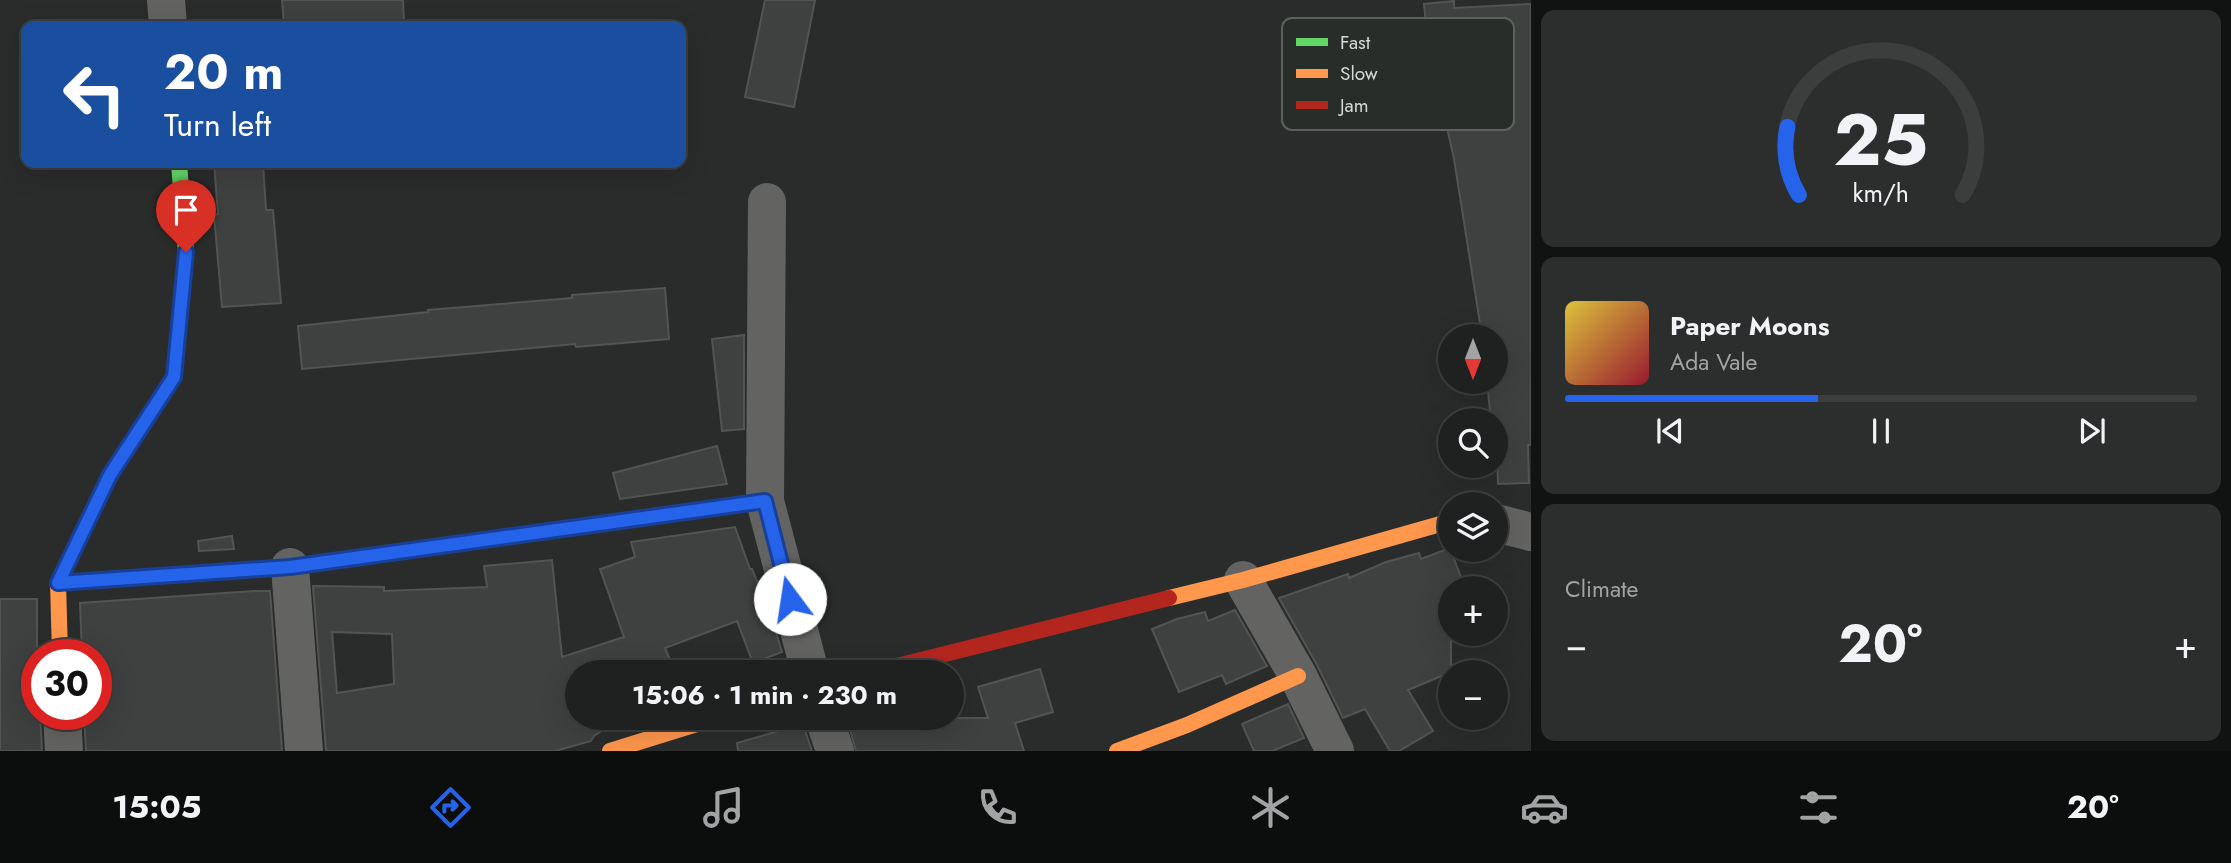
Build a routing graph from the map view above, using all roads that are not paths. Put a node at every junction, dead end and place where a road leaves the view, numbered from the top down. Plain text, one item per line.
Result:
1 (166, 0) edge
2 (168, 21) edge
3 (179, 168) edge
4 (767, 202) dead end
5 (765, 501) junction
6 (1438, 525) edge
7 (1508, 526) edge
8 (1531, 532) edge
9 (290, 567) junction
10 (1243, 580) junction
11 (58, 583) junction
12 (60, 639) edge
13 (807, 660) edge
14 (921, 660) edge
15 (1298, 676) junction
16 (63, 730) edge
17 (677, 730) edge
18 (828, 730) edge
19 (64, 751) edge
20 (304, 751) edge
21 (610, 751) edge
22 (835, 751) edge
23 (1117, 751) edge
24 (1335, 751) edge

1 - 2 street
3 - 11 street
4 - 5 street
5 - 9 street
5 - 13 street
6 - 10 street
7 - 8 street
9 - 11 street
9 - 20 street
10 - 14 street
10 - 15 street
11 - 12 street
15 - 23 street
15 - 24 street
16 - 19 street
17 - 21 street
18 - 22 street

